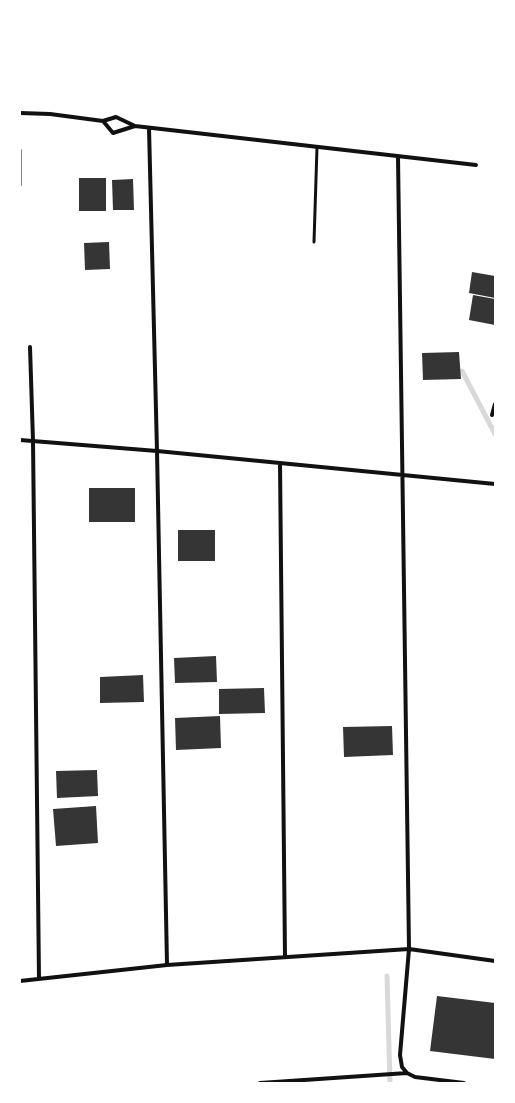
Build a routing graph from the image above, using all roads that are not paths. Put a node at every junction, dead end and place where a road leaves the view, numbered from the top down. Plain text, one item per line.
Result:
1 (20, 113) edge
2 (103, 121) junction
3 (135, 126) junction
4 (149, 128) junction
5 (317, 148) junction
6 (20, 150) edge
7 (398, 157) junction
8 (476, 165) dead end
9 (20, 185) edge
10 (314, 242) dead end
11 (30, 347) dead end
12 (495, 404) edge
13 (492, 415) dead end
14 (20, 440) edge
15 (33, 441) junction
16 (157, 451) junction
17 (280, 464) junction
18 (403, 476) junction
19 (495, 484) edge
20 (409, 949) junction
21 (285, 957) junction
22 (495, 961) edge
23 (167, 965) junction
24 (39, 979) junction
25 (20, 981) edge
26 (407, 1073) junction
27 (260, 1083) edge
28 (464, 1083) edge

1 - 2 street
2 - 3 street
2 - 3 street
3 - 4 street
4 - 5 street
4 - 16 street
5 - 7 street
5 - 10 lane
6 - 9 lane
7 - 8 street
7 - 18 street
11 - 15 street
12 - 13 street
14 - 15 street
15 - 16 street
15 - 24 street
16 - 17 street
16 - 23 street
17 - 18 street
17 - 21 street
18 - 19 street
18 - 20 street
20 - 21 street
20 - 22 street
20 - 26 street
21 - 23 street
23 - 24 street
24 - 25 street
26 - 27 street
26 - 28 street

